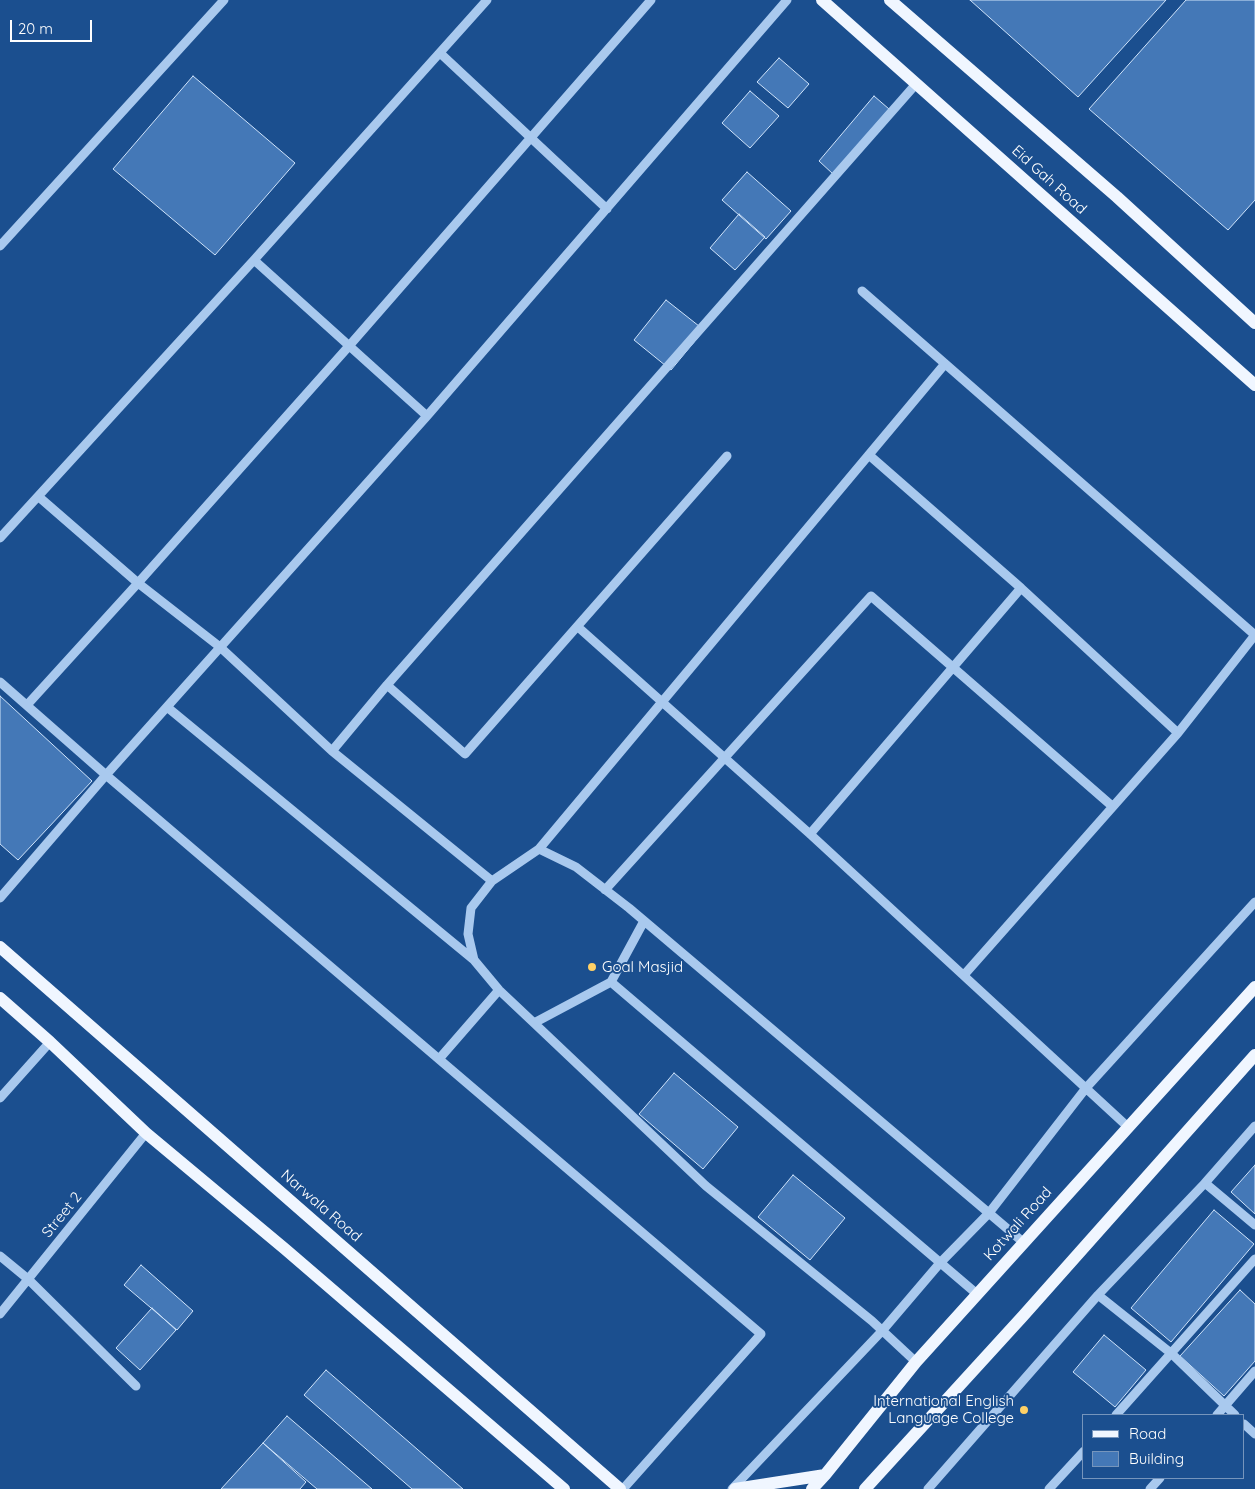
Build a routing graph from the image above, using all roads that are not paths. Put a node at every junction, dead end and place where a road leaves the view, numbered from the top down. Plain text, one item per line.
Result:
1 (224, 0) edge
2 (487, 0) edge
3 (651, 0) edge
4 (786, 0) edge
5 (822, 0) edge
6 (890, 0) edge
7 (440, 53) junction
8 (916, 84) junction
9 (531, 138) junction
10 (607, 208) junction
11 (0, 246) edge
12 (254, 260) junction
13 (862, 292) dead end
14 (1255, 322) edge
15 (349, 346) junction
16 (944, 365) junction
17 (1255, 385) edge
18 (427, 416) junction
19 (869, 455) junction
20 (727, 456) dead end
21 (39, 497) junction
22 (0, 538) edge
23 (138, 583) junction
24 (1021, 588) junction
25 (578, 626) junction
26 (1255, 635) edge
27 (220, 648) junction
28 (953, 668) junction
29 (0, 682) edge
30 (387, 685) junction
31 (662, 702) junction
32 (26, 705) junction
33 (167, 707) junction
34 (1178, 733) junction
35 (332, 751) junction
36 (725, 758) junction
37 (106, 775) junction
38 (1112, 806) junction
39 (810, 834) junction
40 (539, 849) junction
41 (492, 881) junction
42 (606, 890) junction
43 (0, 898) edge
44 (1255, 902) edge
45 (644, 920) junction
46 (0, 947) edge
47 (474, 960) junction
48 (964, 975) junction
49 (611, 982) junction
50 (1255, 987) edge
51 (499, 990) junction
52 (0, 998) edge
53 (534, 1023) junction
54 (50, 1042) junction
55 (1255, 1055) edge
56 (439, 1059) junction
57 (1086, 1088) junction
58 (0, 1098) edge
59 (1255, 1126) edge
60 (1128, 1127) junction
61 (146, 1133) junction
62 (1205, 1183) junction
63 (989, 1213) junction
64 (1255, 1225) edge
65 (1023, 1242) junction
66 (0, 1256) edge
67 (1255, 1259) edge
68 (940, 1263) junction
69 (28, 1279) junction
70 (977, 1294) junction
71 (1098, 1295) junction
72 (0, 1314) edge
73 (882, 1331) junction
74 (1172, 1354) junction
75 (916, 1362) junction
76 (1255, 1371) edge
77 (136, 1386) dead end
78 (1225, 1406) junction
79 (1117, 1414) edge
80 (1218, 1414) edge
81 (1234, 1414) edge
82 (1245, 1425) edge
83 (1255, 1434) edge
84 (1082, 1453) edge
85 (825, 1475) junction
86 (1159, 1479) edge
87 (564, 1489) edge
88 (621, 1489) edge
89 (734, 1489) edge
90 (812, 1489) edge
91 (865, 1489) edge
92 (928, 1489) edge
93 (1049, 1489) edge
94 (1150, 1489) edge

1 - 11 street
2 - 7 street
3 - 9 street
4 - 10 street
5 - 8 main road, Eid Gah Road
6 - 14 main road, Eid Gah Road
7 - 9 street
7 - 12 street
8 - 17 main road, Eid Gah Road
8 - 30 street
9 - 10 street
9 - 15 street
10 - 18 street
12 - 15 street
12 - 21 street
13 - 16 street
15 - 18 street
15 - 23 street
16 - 19 street
16 - 26 street
18 - 27 street
19 - 24 street
19 - 31 street
20 - 25 street
21 - 22 street
21 - 23 street
23 - 27 street
23 - 32 street
24 - 28 street
24 - 34 street
25 - 30 street
25 - 31 street
26 - 34 street
27 - 33 street
27 - 35 street
28 - 36 street
28 - 38 street
28 - 39 street
29 - 32 street
30 - 35 street
31 - 36 street
31 - 40 street
32 - 37 street
33 - 37 street
33 - 47 street
34 - 38 street
35 - 41 street
36 - 39 street
36 - 42 street
37 - 43 street
37 - 56 street
38 - 48 street
39 - 48 street
40 - 41 street
40 - 42 street
41 - 47 street
42 - 45 street
44 - 57 street
45 - 49 street
45 - 63 street
46 - 88 main road, Narwala Road
47 - 51 street
48 - 57 street
49 - 53 street
49 - 68 street
50 - 60 main road, Kotwali Road
51 - 53 street
51 - 56 street
52 - 54 main road
53 - 73 street
54 - 58 street
54 - 61 main road
55 - 91 main road
56 - 88 street
57 - 60 street
57 - 63 street
59 - 62 street
60 - 65 main road, Kotwali Road
61 - 69 street, Street 2
61 - 87 main road
62 - 64 street
62 - 71 street
63 - 65 street
63 - 68 street
65 - 70 main road, Kotwali Road
66 - 69 street
67 - 74 street
68 - 70 street
68 - 73 street
69 - 72 street, Street 2
69 - 77 street
70 - 75 main road, Kotwali Road
71 - 74 street
71 - 92 street
73 - 75 street
73 - 89 street
74 - 78 street
74 - 79 street
75 - 85 main road, Kotwali Road
76 - 78 street
78 - 80 street
78 - 81 street
82 - 83 street
84 - 93 street
85 - 89 main road
85 - 90 main road, Kotwali Road
86 - 94 street

